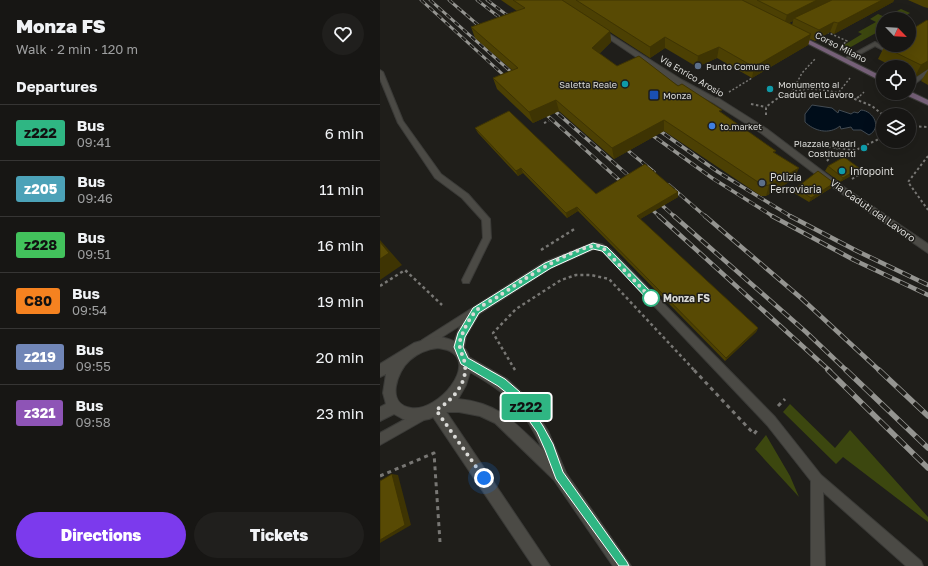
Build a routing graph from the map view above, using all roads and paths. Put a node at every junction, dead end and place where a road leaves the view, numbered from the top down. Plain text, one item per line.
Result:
1 (593, 26) edge
2 (821, 29) edge
3 (789, 32) edge
4 (840, 46) dead end
5 (900, 56) edge
6 (844, 60) junction
7 (810, 62) dead end
8 (927, 70) edge
9 (380, 72) edge
10 (876, 76) edge
11 (850, 77) dead end
12 (752, 78) edge
13 (916, 80) edge
14 (738, 86) dead end
15 (793, 90) junction
16 (839, 92) junction
17 (864, 92) dead end
18 (916, 97) edge
19 (857, 98) junction
20 (928, 103) edge
21 (876, 110) edge
22 (766, 116) dead end
23 (549, 121) dead end
24 (545, 122) dead end
25 (916, 126) edge
26 (928, 127) edge
27 (876, 140) edge
28 (806, 144) dead end
29 (837, 149) junction
30 (928, 156) edge
31 (852, 166) edge
32 (821, 169) junction
33 (838, 187) junction
34 (928, 210) edge
35 (576, 228) dead end
36 (928, 248) edge
37 (537, 253) dead end
38 (466, 280) dead end
39 (380, 286) edge
40 (442, 305) dead end
41 (476, 311) junction
42 (419, 347) junction
43 (407, 355) junction
44 (462, 356) junction
45 (380, 371) edge
46 (516, 395) junction
47 (785, 399) dead end
48 (780, 404) dead end
49 (395, 407) junction
50 (435, 409) junction
51 (380, 414) edge
52 (760, 427) dead end
53 (380, 439) edge
54 (559, 475) junction
55 (380, 476) edge
56 (817, 479) junction
57 (440, 542) dead end
58 (542, 566) edge
59 (623, 566) edge
60 (818, 566) edge
61 (916, 566) edge

1 - 32 street, Via Enrico Arosio
2 - 4 path
3 - 6 main road, Corso Milano
5 - 6 lane
6 - 10 main road, Corso Milano
7 - 15 path
8 - 13 lane
9 - 38 lane
11 - 16 path
12 - 14 path
15 - 16 path
15 - 22 path
16 - 19 path
17 - 19 path
18 - 20 main road
19 - 21 path
23 - 24 path
25 - 26 path
27 - 29 path
28 - 29 path
29 - 32 path
30 - 34 path
31 - 33 path
32 - 33 street, Via Caduti del Lavoro
33 - 36 street, Via Caduti del Lavoro
35 - 37 path
39 - 40 path
41 - 42 lane
41 - 44 lane
41 - 56 lane
42 - 43 street
42 - 44 street
43 - 45 street
43 - 49 street
44 - 46 street
44 - 50 street
46 - 52 path
46 - 54 street
47 - 48 path
49 - 50 street
49 - 51 street
50 - 53 lane
50 - 54 street
50 - 58 street
54 - 59 street
55 - 57 path
56 - 60 lane
56 - 61 lane

